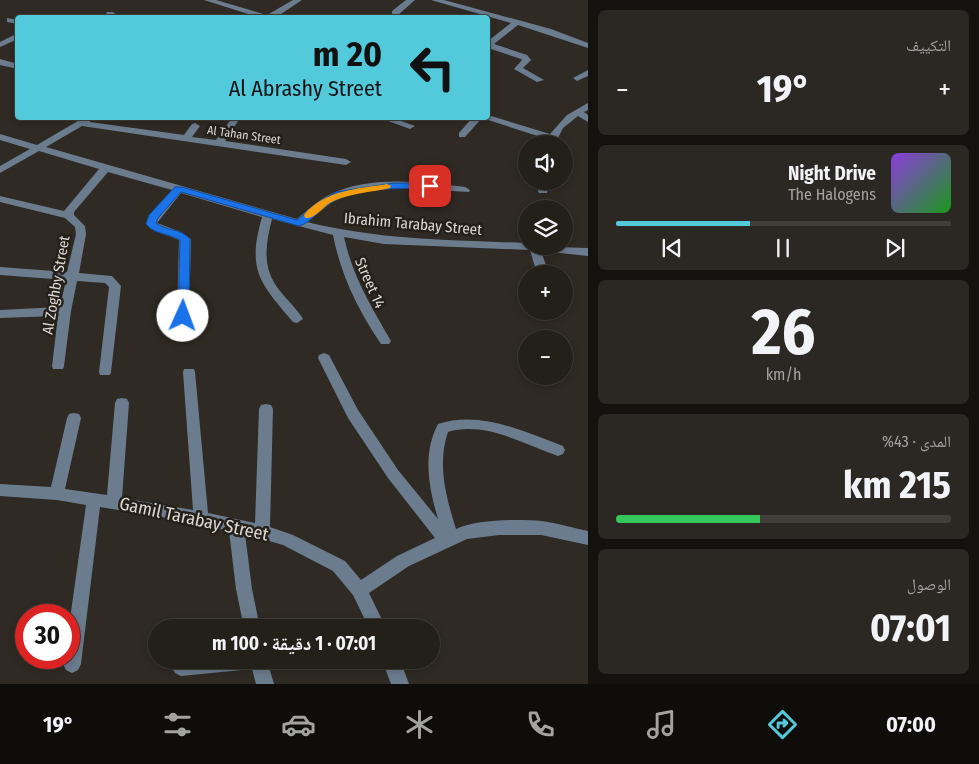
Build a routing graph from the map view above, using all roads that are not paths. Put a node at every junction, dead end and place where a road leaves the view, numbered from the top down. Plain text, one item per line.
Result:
1 (208, 0) edge
2 (298, 0) edge
3 (411, 0) edge
4 (435, 0) edge
5 (395, 13) dead end
6 (262, 15) edge
7 (272, 15) edge
8 (517, 22) junction
9 (15, 36) edge
10 (0, 45) edge
11 (588, 46) edge
12 (490, 47) edge
13 (490, 48) edge
14 (0, 62) edge
15 (15, 66) edge
16 (588, 73) edge
17 (577, 78) dead end
18 (540, 80) dead end
19 (588, 106) edge
20 (578, 112) junction
21 (490, 119) edge
22 (588, 119) edge
23 (86, 120) edge
24 (235, 120) edge
25 (391, 120) edge
26 (475, 120) edge
27 (80, 123) junction
28 (194, 126) dead end
29 (410, 126) dead end
30 (462, 134) dead end
31 (534, 135) edge
32 (554, 135) edge
33 (0, 137) edge
34 (186, 139) junction
35 (218, 144) junction
36 (37, 148) junction
37 (346, 162) dead end
38 (106, 167) junction
39 (0, 170) edge
40 (179, 189) junction
41 (465, 190) dead end
42 (0, 199) edge
43 (268, 215) junction
44 (69, 216) junction
45 (299, 223) junction
46 (338, 233) junction
47 (518, 246) edge
48 (573, 251) edge
49 (588, 252) edge
50 (0, 271) edge
51 (71, 276) junction
52 (65, 311) junction
53 (0, 314) edge
54 (183, 316) dead end
55 (297, 319) dead end
56 (385, 340) dead end
57 (324, 358) dead end
58 (58, 366) dead end
59 (104, 372) dead end
60 (189, 372) dead end
61 (122, 403) dead end
62 (266, 409) dead end
63 (74, 418) dead end
64 (558, 450) dead end
65 (0, 490) edge
66 (57, 494) junction
67 (94, 499) junction
68 (114, 502) junction
69 (201, 517) junction
70 (236, 525) junction
71 (262, 532) junction
72 (449, 539) junction
73 (587, 541) edge
74 (359, 590) junction
75 (80, 604) edge
76 (250, 619) edge
77 (374, 619) edge
78 (261, 669) edge
79 (394, 669) edge
80 (265, 684) edge
81 (400, 684) edge

1 - 6 street
2 - 7 street
3 - 5 street
4 - 8 street
8 - 11 street
8 - 12 street
9 - 10 street
13 - 18 street
14 - 15 street
16 - 17 street
19 - 20 street
20 - 22 street
20 - 32 street
21 - 31 street
23 - 27 street
24 - 35 street
25 - 29 street
26 - 30 street
27 - 34 street, Al Tahan Street
27 - 36 street
28 - 34 street
33 - 36 street, Ibrahim Tarabay Street
34 - 35 street, Al Tahan Street
35 - 37 street, Al Tahan Street
36 - 38 street, Ibrahim Tarabay Street
36 - 39 street
38 - 40 street, Ibrahim Tarabay Street
38 - 44 street, Al Zoghby Street
40 - 43 street, Ibrahim Tarabay Street
40 - 54 street
41 - 45 street
42 - 44 street
43 - 45 street, Ibrahim Tarabay Street
43 - 55 street
44 - 51 street, Al Zoghby Street
45 - 46 street, Ibrahim Tarabay Street
46 - 47 street, Ibrahim Tarabay Street
46 - 56 street, Street 14
48 - 49 street, Ibrahim Tarabay Street
50 - 51 street
51 - 52 street, Al Zoghby Street
51 - 59 street
52 - 53 street
52 - 58 street, Al Zoghby Street
57 - 72 street
60 - 69 street
61 - 68 street
62 - 71 street
63 - 66 street
64 - 72 street
65 - 66 street, Gamil Tarabay Street
66 - 67 street, Gamil Tarabay Street
67 - 68 street, Gamil Tarabay Street
67 - 75 street
68 - 69 street, Gamil Tarabay Street
69 - 70 street, Gamil Tarabay Street
70 - 71 street, Gamil Tarabay Street
70 - 76 street
71 - 74 street, Gamil Tarabay Street
72 - 73 street
72 - 74 street
74 - 77 street, Gamil Tarabay Street
78 - 80 street
79 - 81 street

